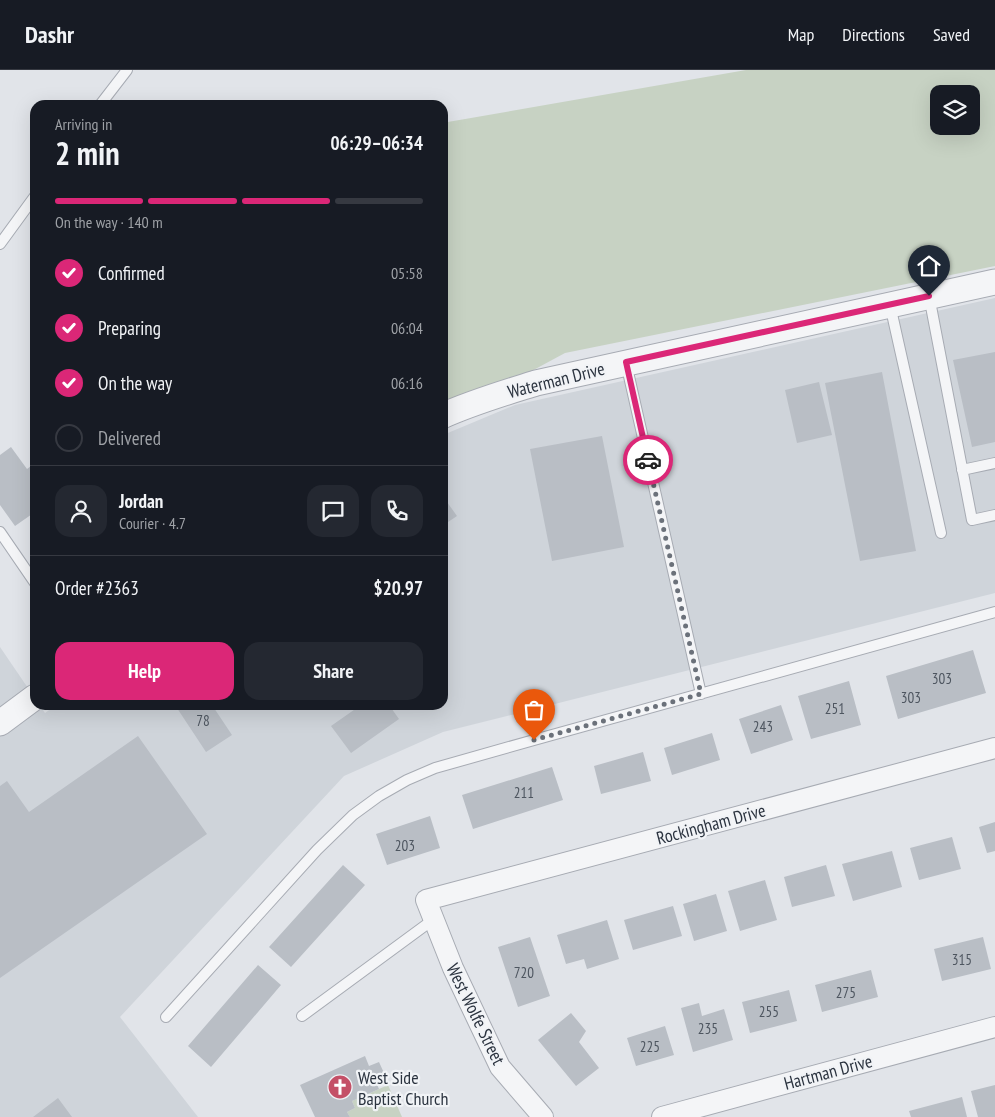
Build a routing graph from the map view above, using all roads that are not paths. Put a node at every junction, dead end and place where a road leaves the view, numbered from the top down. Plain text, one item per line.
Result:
1 (126, 70) edge
2 (104, 100) edge
3 (30, 203) edge
4 (0, 244) edge
5 (995, 282) edge
6 (929, 296) junction
7 (890, 305) junction
8 (626, 362) junction
9 (448, 413) edge
10 (995, 463) edge
11 (962, 470) junction
12 (995, 514) edge
13 (0, 532) edge
14 (941, 534) dead end
15 (0, 546) edge
16 (12, 549) junction
17 (30, 576) edge
18 (995, 612) edge
19 (701, 694) junction
20 (30, 700) edge
21 (2, 716) edge
22 (995, 748) edge
23 (426, 900) joint
24 (434, 919) junction
25 (302, 1016) dead end
26 (166, 1017) dead end
27 (995, 1027) edge
28 (543, 1117) edge
29 (662, 1117) edge

1 - 2 lane
3 - 4 lane
5 - 6 street, Waterman Drive
6 - 7 street, Waterman Drive
6 - 11 lane
7 - 8 street, Waterman Drive
7 - 14 lane
8 - 9 street, Waterman Drive
8 - 19 lane
10 - 11 lane
11 - 12 lane
13 - 16 lane
15 - 16 lane
16 - 17 lane
18 - 19 lane
19 - 26 lane
20 - 21 street
22 - 23 street, Rockingham Drive
23 - 24 street, West Wolfe Street
24 - 25 lane
24 - 28 street, West Wolfe Street
27 - 29 street, Hartman Drive

